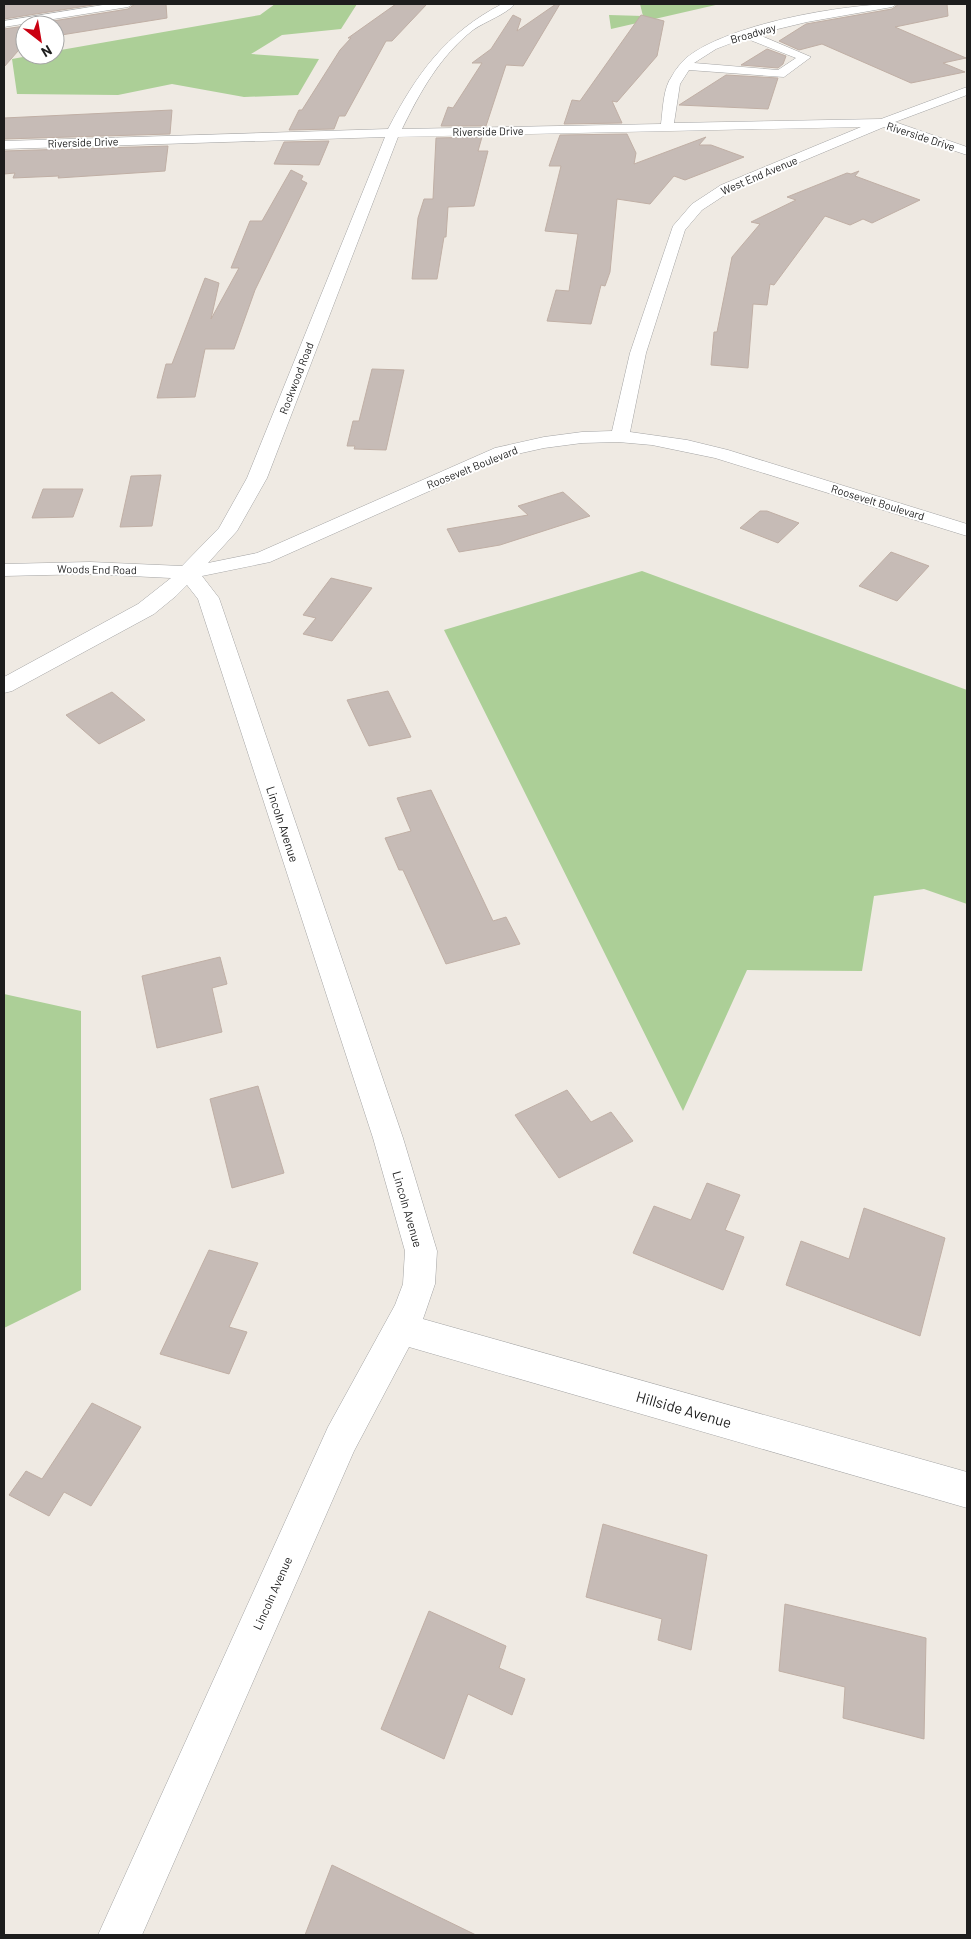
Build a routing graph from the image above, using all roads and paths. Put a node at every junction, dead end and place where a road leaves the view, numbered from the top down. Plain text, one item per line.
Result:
1 (128, 4) edge
2 (510, 4) edge
3 (892, 4) edge
4 (4, 24) edge
5 (746, 34) junction
6 (686, 66) junction
7 (967, 91) edge
8 (884, 123) junction
9 (667, 127) junction
10 (393, 133) junction
11 (4, 145) edge
12 (967, 151) edge
13 (620, 436) junction
14 (967, 530) edge
15 (4, 570) edge
16 (189, 573) junction
17 (4, 686) edge
18 (400, 1328) junction
19 (967, 1490) edge
20 (120, 1935) edge

1 - 4 street
2 - 10 street, Rockwood Road
3 - 5 street, Broadway
5 - 6 street, Broadway
5 - 6 street
6 - 9 street, Broadway
7 - 8 street, West End Avenue
8 - 9 street, Riverside Drive
8 - 12 street, Riverside Drive
8 - 13 street, West End Avenue
9 - 10 street, Riverside Drive
10 - 11 street, Riverside Drive
10 - 16 street, Rockwood Road
13 - 14 street, Roosevelt Boulevard
13 - 16 street, Roosevelt Boulevard
15 - 16 street, Woods End Road
16 - 17 street, Rockwood Road
16 - 18 street, Lincoln Avenue
18 - 19 street, Hillside Avenue
18 - 20 street, Lincoln Avenue

